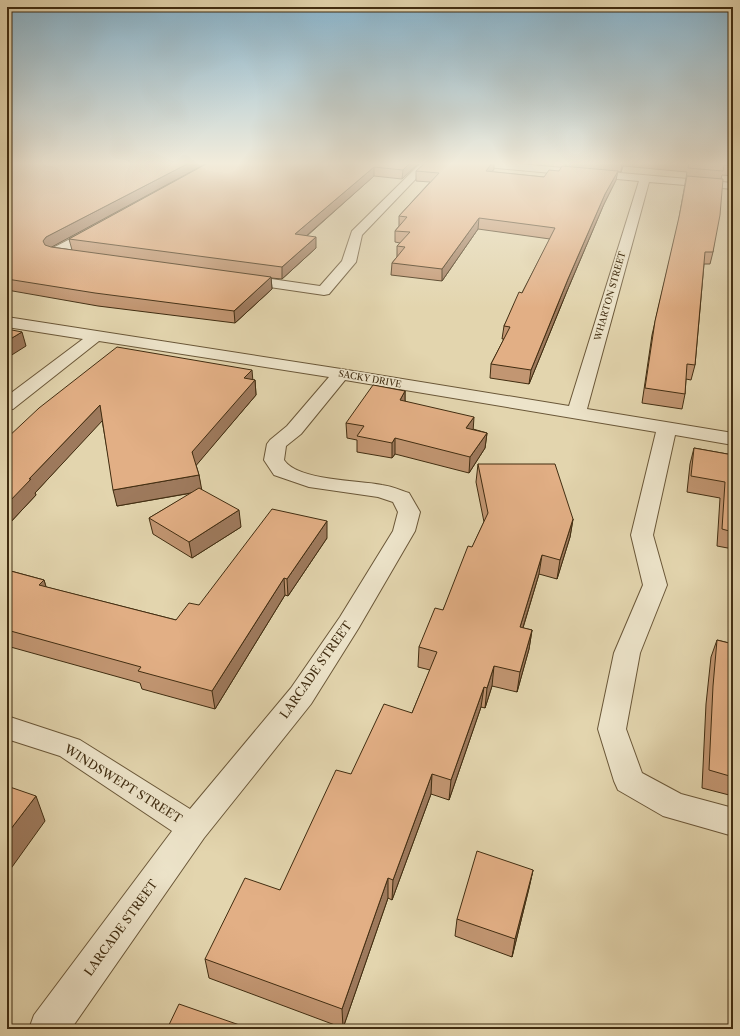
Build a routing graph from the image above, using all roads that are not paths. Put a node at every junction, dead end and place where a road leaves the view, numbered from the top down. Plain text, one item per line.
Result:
1 (378, 211) edge
2 (635, 211) edge
3 (108, 223) edge
4 (77, 256) edge
5 (232, 278) edge
6 (7, 322) edge
7 (96, 336) junction
8 (341, 374) junction
9 (7, 405) edge
10 (576, 414) junction
11 (667, 428) junction
12 (733, 439) edge
13 (7, 727) edge
14 (733, 822) edge
15 (193, 828) junction
16 (48, 1029) edge

1 - 5 street
2 - 10 street, WHARTON STREET
3 - 4 street
6 - 7 street, SACKY DRIVE
7 - 8 street, SACKY DRIVE
7 - 9 street
8 - 10 street, SACKY DRIVE
8 - 15 street, LARCADE STREET
10 - 11 street, SACKY DRIVE
11 - 12 street, SACKY DRIVE
11 - 14 street
13 - 15 street, WINDSWEPT STREET
15 - 16 street, LARCADE STREET

